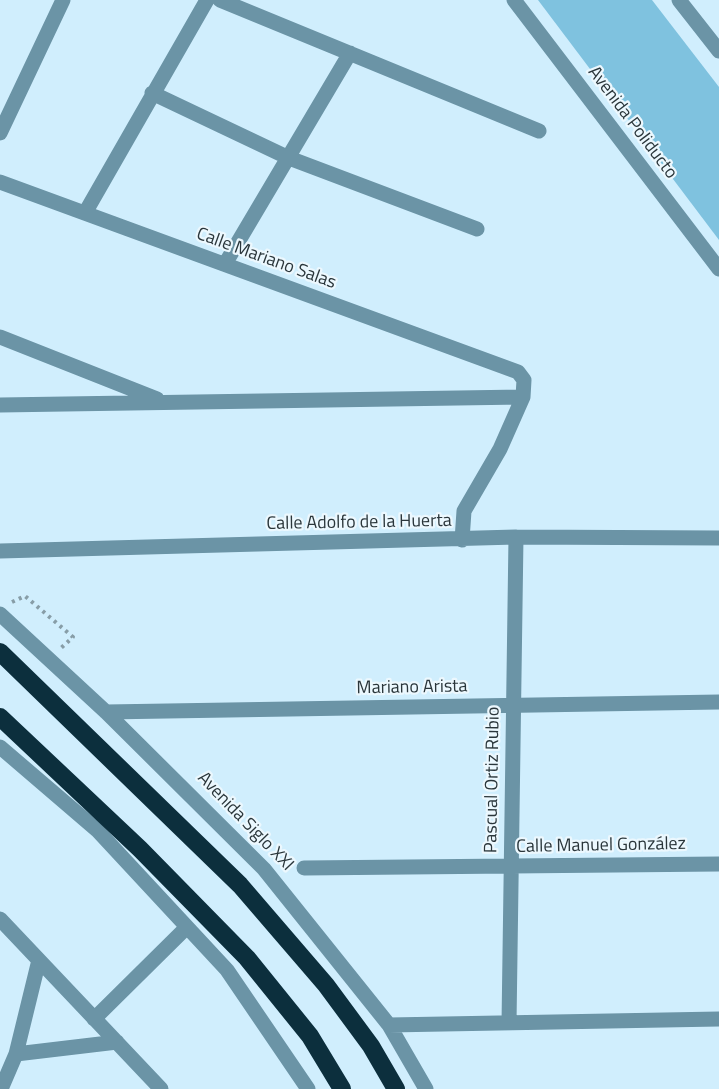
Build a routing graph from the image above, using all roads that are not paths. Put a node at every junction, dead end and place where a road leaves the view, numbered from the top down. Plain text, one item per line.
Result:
1 (207, 0) edge
2 (220, 0) edge
3 (514, 0) edge
4 (680, 0) edge
5 (60, 6) edge
6 (719, 51) edge
7 (350, 53) junction
8 (152, 93) junction
9 (539, 131) dead end
10 (0, 133) edge
11 (289, 158) junction
12 (0, 182) edge
13 (85, 213) junction
14 (477, 229) dead end
15 (225, 264) junction
16 (719, 269) edge
17 (0, 338) edge
18 (523, 397) junction
19 (165, 403) junction
20 (0, 405) edge
21 (516, 537) junction
22 (719, 538) edge
23 (462, 540) junction
24 (0, 551) edge
25 (4, 609) edge
26 (0, 652) edge
27 (719, 702) edge
28 (514, 705) junction
29 (106, 712) junction
30 (0, 717) edge
31 (0, 747) edge
32 (719, 864) edge
33 (512, 866) junction
34 (304, 868) dead end
35 (0, 919) edge
36 (186, 928) junction
37 (39, 960) junction
38 (94, 1019) junction
39 (719, 1019) edge
40 (509, 1023) junction
41 (389, 1025) junction
42 (117, 1042) junction
43 (16, 1054) junction
44 (392, 1088) edge
45 (1, 1089) edge
46 (161, 1089) edge
47 (308, 1089) edge
48 (342, 1089) edge
49 (426, 1089) edge

1 - 8 street
2 - 7 street
3 - 16 street, Avenida Poliducto
4 - 6 street
5 - 10 street
7 - 9 street
7 - 11 street
8 - 11 street
8 - 13 street
11 - 14 street
11 - 15 street
12 - 13 street, Calle Mariano Salas
13 - 15 street, Calle Mariano Salas
15 - 18 street, Calle Mariano Salas
17 - 19 street
18 - 19 street
18 - 23 street
19 - 20 street
21 - 22 street, Calle Adolfo de la Huerta
21 - 23 street, Calle Adolfo de la Huerta
21 - 28 street, Pascual Ortiz Rubio
23 - 24 street, Calle Adolfo de la Huerta
25 - 29 street, Avenida Siglo XXI
26 - 44 highway
27 - 28 street, Mariano Arista
28 - 29 street, Mariano Arista
28 - 33 street, Pascual Ortiz Rubio
29 - 41 street, Avenida Siglo XXI
30 - 48 highway
31 - 36 street
32 - 33 street, Calle Manuel González
33 - 34 street, Calle Manuel González
33 - 40 street, Pascual Ortiz Rubio
35 - 37 street
36 - 38 street
36 - 47 street
37 - 38 street
37 - 43 street
38 - 42 street
39 - 40 street
40 - 41 street
41 - 49 street, Avenida Siglo XXI
42 - 43 street
42 - 46 street
43 - 45 street

